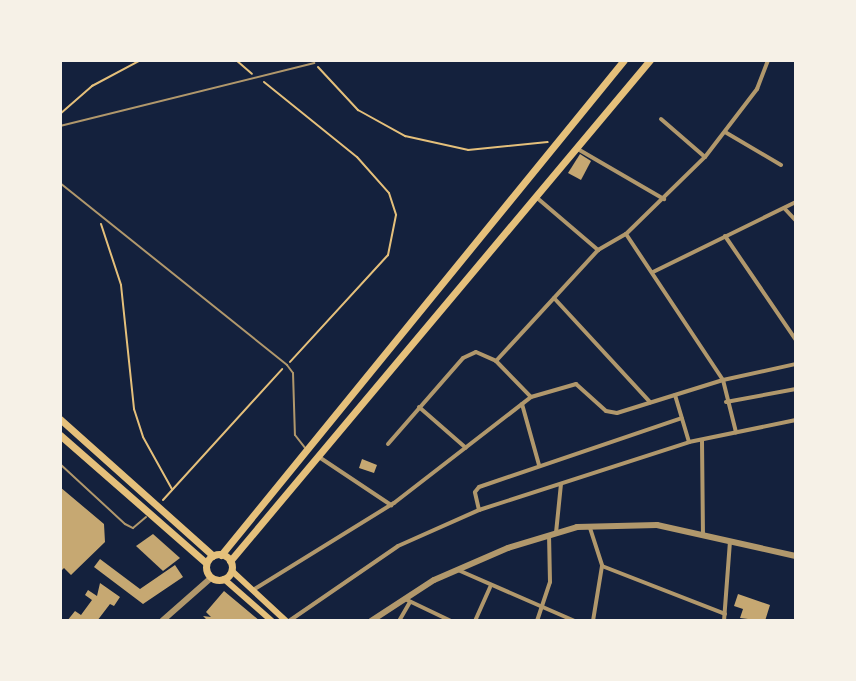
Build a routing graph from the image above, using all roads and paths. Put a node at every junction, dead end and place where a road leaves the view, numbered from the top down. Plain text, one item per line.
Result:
1 (141, 60) edge
2 (236, 60) edge
3 (624, 60) edge
4 (650, 60) edge
5 (768, 60) edge
6 (313, 62) edge
7 (255, 77) junction
8 (60, 114) edge
9 (661, 119) dead end
10 (60, 126) edge
11 (724, 131) junction
12 (558, 141) junction
13 (576, 148) junction
14 (705, 157) junction
15 (781, 165) dead end
16 (60, 183) edge
17 (535, 197) junction
18 (664, 199) junction
19 (796, 202) edge
20 (785, 209) junction
21 (100, 220) junction
22 (796, 221) edge
23 (626, 234) junction
24 (725, 236) junction
25 (598, 250) junction
26 (653, 272) junction
27 (553, 298) junction
28 (796, 340) edge
29 (496, 361) junction
30 (796, 364) edge
31 (287, 365) junction
32 (723, 380) junction
33 (796, 389) edge
34 (675, 395) junction
35 (531, 397) junction
36 (650, 402) junction
37 (726, 402) junction
38 (522, 404) junction
39 (419, 407) junction
40 (682, 418) junction
41 (60, 419) edge
42 (796, 420) edge
43 (736, 432) junction
44 (60, 435) edge
45 (702, 441) junction
46 (689, 442) junction
47 (388, 444) dead end
48 (466, 448) junction
49 (306, 450) junction
50 (319, 457) junction
51 (60, 464) edge
52 (539, 465) junction
53 (561, 483) junction
54 (172, 490) junction
55 (391, 505) junction
56 (157, 507) junction
57 (479, 510) junction
58 (148, 515) junction
59 (589, 526) junction
60 (553, 534) junction
61 (703, 535) junction
62 (730, 541) junction
63 (217, 555) junction
64 (796, 556) edge
65 (230, 561) junction
66 (206, 563) junction
67 (602, 566) junction
68 (458, 570) junction
69 (232, 571) junction
70 (211, 578) junction
71 (224, 579) junction
72 (490, 586) junction
73 (253, 590) junction
74 (407, 600) junction
75 (538, 609) junction
76 (725, 614) junction
77 (162, 621) edge
78 (272, 621) edge
79 (288, 621) edge
80 (371, 621) edge
81 (399, 621) edge
82 (451, 621) edge
83 (475, 621) edge
84 (537, 621) edge
85 (575, 621) edge
86 (593, 621) edge
87 (724, 621) edge

1 - 8 path
2 - 7 path
3 - 12 main road
4 - 13 main road
5 - 11 street
6 - 7 lane
6 - 12 path
7 - 10 lane
7 - 31 path
9 - 14 street
11 - 14 street
11 - 15 street
12 - 49 main road
13 - 17 main road
13 - 18 street
14 - 18 street
16 - 21 lane
17 - 25 street
17 - 50 main road
18 - 23 street
19 - 20 street
20 - 22 street
20 - 24 street
21 - 31 lane
21 - 54 path
23 - 25 street
23 - 26 street
24 - 26 street
24 - 28 street
25 - 27 street
26 - 32 street
27 - 29 street
27 - 36 street
29 - 35 street
29 - 39 street
30 - 32 street
31 - 49 lane
31 - 54 path
32 - 34 street
32 - 37 street
33 - 37 street
34 - 36 street
34 - 40 street
35 - 36 street
35 - 38 street
37 - 43 street
38 - 48 street
38 - 52 street
39 - 47 street
39 - 48 street
40 - 46 street
40 - 52 street
41 - 56 main road
42 - 43 street
43 - 45 street
44 - 58 main road
45 - 46 street
45 - 61 street
46 - 53 street
48 - 55 street
49 - 50 lane
49 - 63 main road
50 - 55 street
50 - 65 main road
51 - 58 lane
52 - 57 street
53 - 57 street
53 - 60 street
54 - 56 path
55 - 73 street
56 - 63 main road
57 - 79 street
58 - 66 main road
59 - 60 street
59 - 61 street
59 - 67 street
60 - 68 street
60 - 75 street
61 - 62 street
62 - 64 street
62 - 76 street
63 - 65 main road
63 - 66 main road
65 - 69 main road
66 - 70 main road
67 - 76 street
67 - 86 street
68 - 72 street
68 - 74 street
69 - 71 main road
69 - 73 main road
70 - 71 main road
70 - 77 street
71 - 78 main road
72 - 75 street
72 - 83 street
73 - 79 main road
74 - 80 street
74 - 81 street
74 - 82 street
75 - 84 street
75 - 85 street
76 - 87 street

